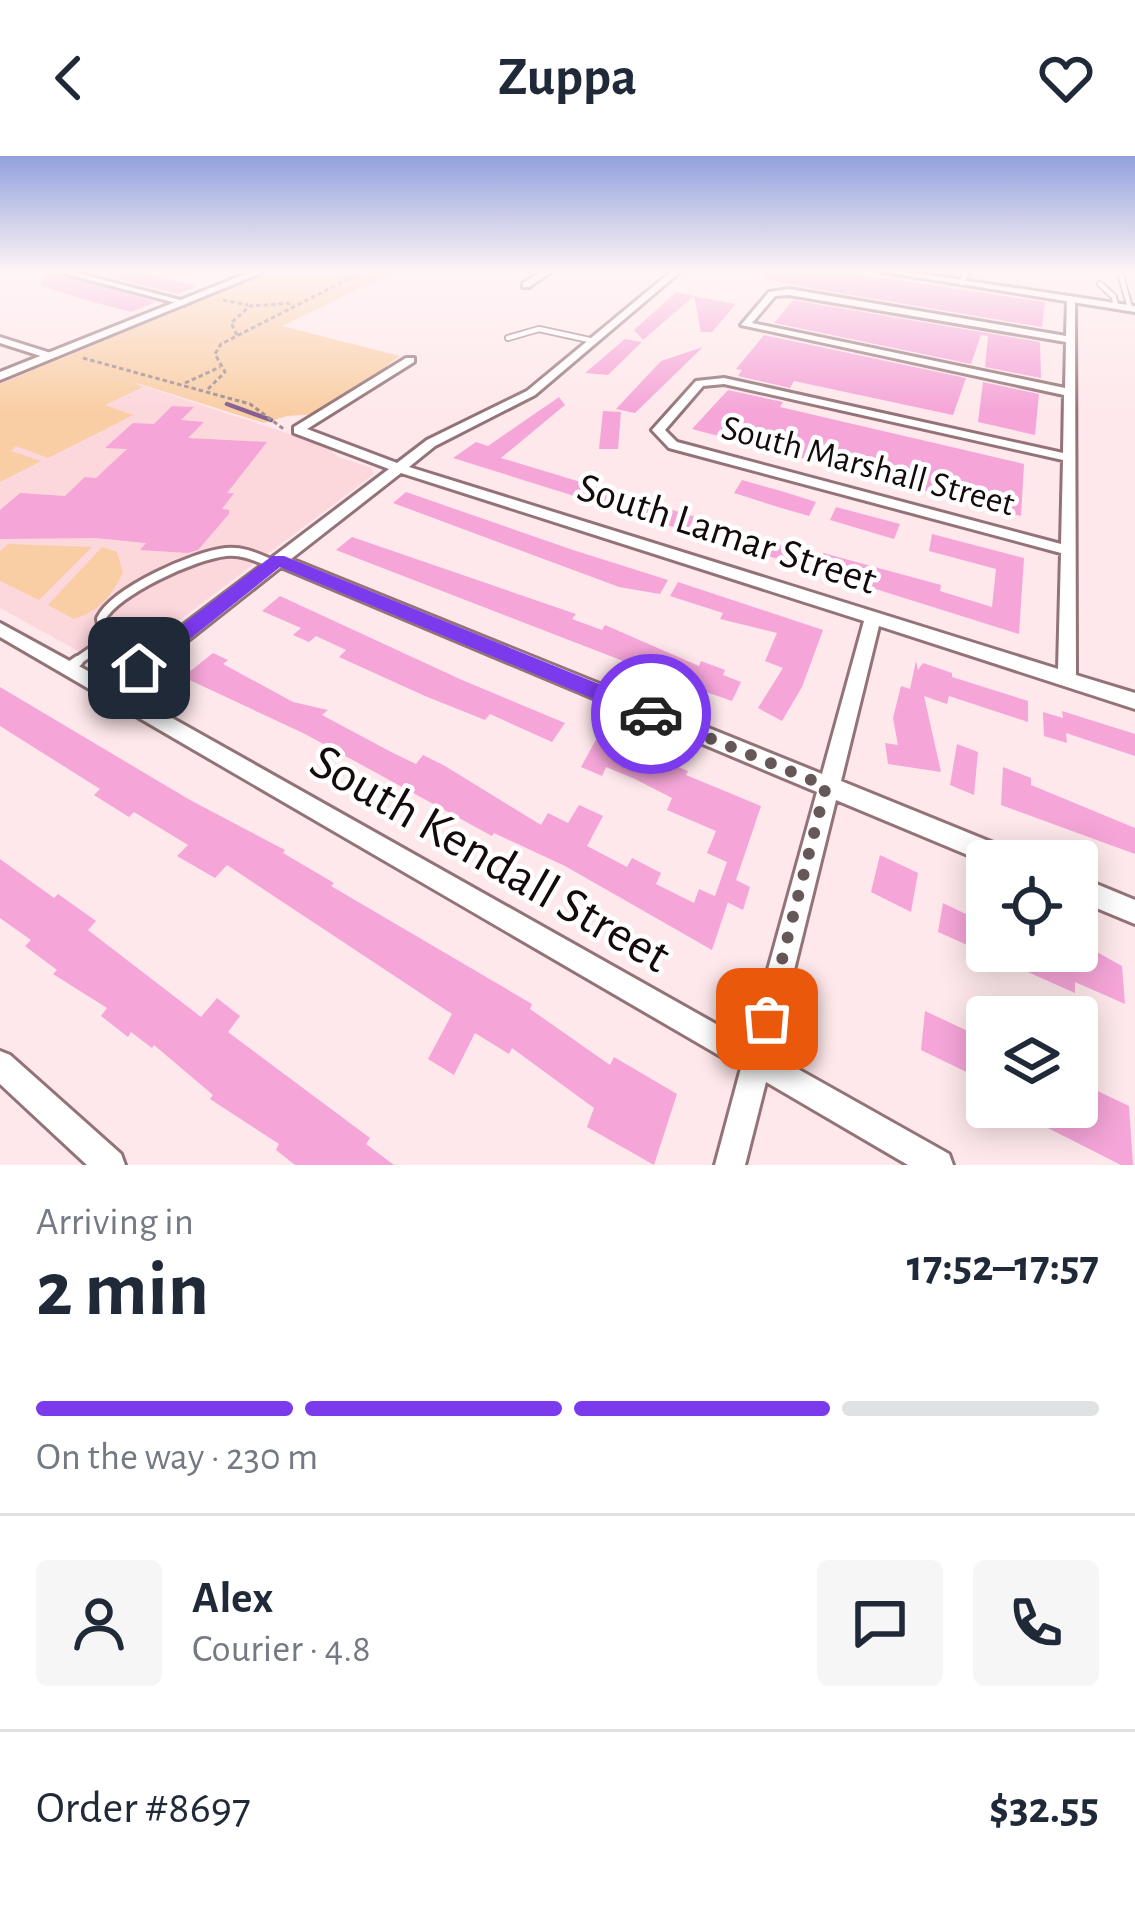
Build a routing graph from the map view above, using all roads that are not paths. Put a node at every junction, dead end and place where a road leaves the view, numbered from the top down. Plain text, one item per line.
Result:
1 (144, 318) edge
2 (620, 318) edge
3 (752, 318) edge
4 (941, 318) edge
5 (1070, 318) edge
6 (508, 338) dead end
7 (0, 340) edge
8 (594, 340) junction
9 (1069, 340) junction
10 (50, 356) junction
11 (410, 360) dead end
12 (0, 376) edge
13 (1068, 392) junction
14 (1069, 458) junction
15 (397, 467) junction
16 (1067, 550) junction
17 (276, 562) junction
18 (873, 618) junction
19 (0, 628) edge
20 (108, 640) junction
21 (121, 648) dead end
22 (68, 668) junction
23 (1067, 680) junction
24 (109, 692) junction
25 (1135, 701) edge
26 (826, 786) junction
27 (966, 843) edge
28 (1098, 897) edge
29 (1135, 912) edge
30 (756, 1063) junction
31 (0, 1065) edge
32 (110, 1165) edge
33 (730, 1165) edge
34 (938, 1165) edge

1 - 10 street
2 - 8 street
3 - 13 street
4 - 9 street
5 - 9 street
6 - 8 lane
7 - 10 street
8 - 15 street
9 - 13 street
10 - 12 street
11 - 15 street, South Lamar Street
13 - 14 street
14 - 16 street
14 - 16 street, South Marshall Street
15 - 17 street
15 - 18 street, South Lamar Street
16 - 23 street
17 - 20 lane
17 - 24 street
17 - 26 street
18 - 23 street, South Lamar Street
18 - 26 street
19 - 22 street, South Kendall Street
20 - 21 lane
20 - 22 lane
22 - 24 street, South Kendall Street
23 - 25 street, South Lamar Street
24 - 30 street, South Kendall Street
26 - 27 street
26 - 30 street
28 - 29 street
30 - 33 street
30 - 34 street, South Kendall Street
31 - 32 street

